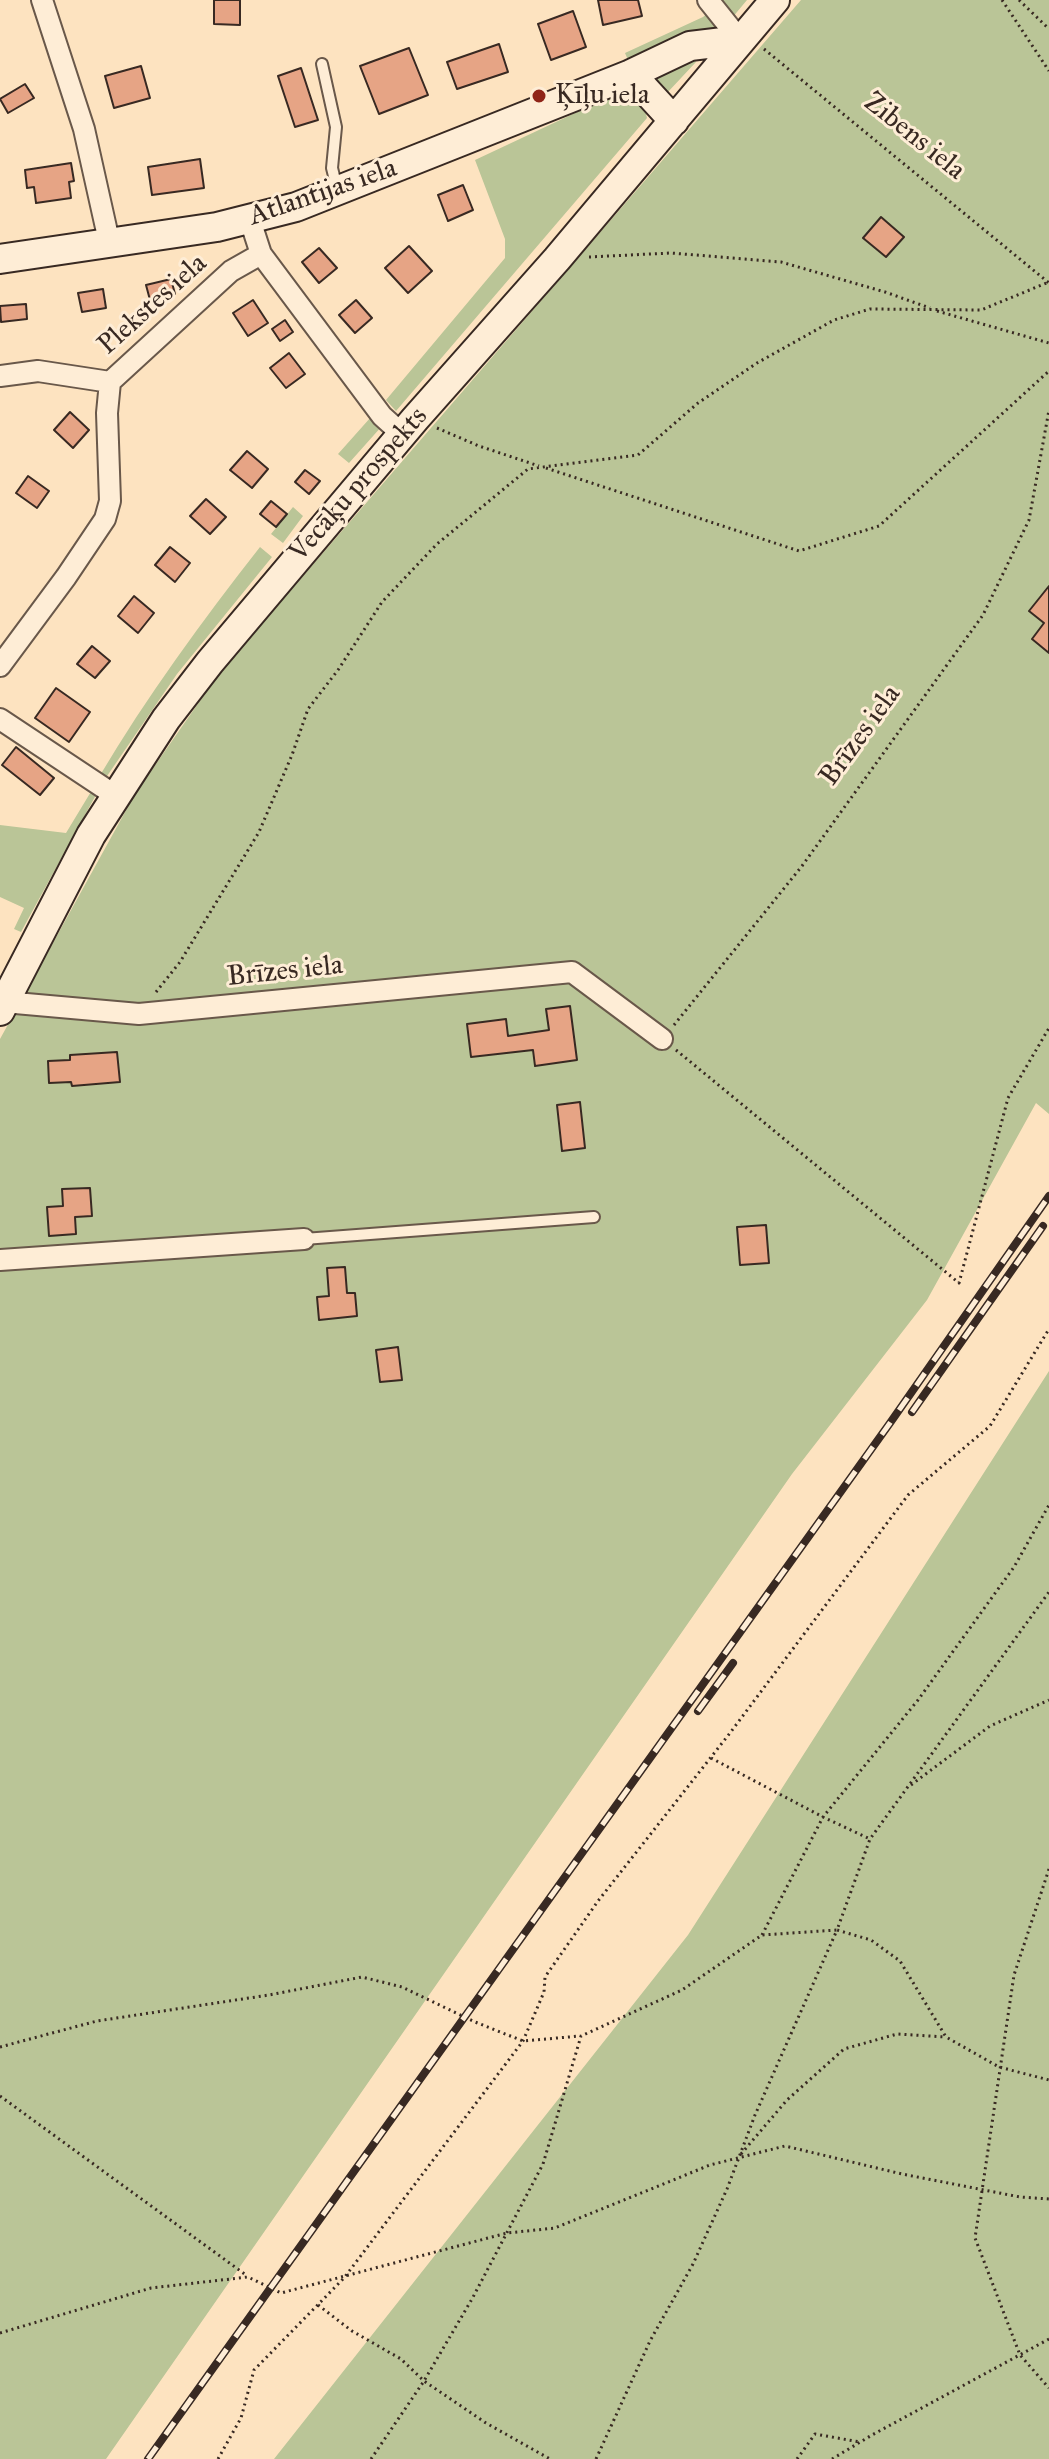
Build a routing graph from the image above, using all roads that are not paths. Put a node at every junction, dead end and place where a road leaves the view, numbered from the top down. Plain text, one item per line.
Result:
1 (42, 0) edge
2 (708, 0) edge
3 (775, 0) edge
4 (735, 38) junction
5 (322, 64) dead end
6 (631, 74) junction
7 (674, 121) junction
8 (338, 191) junction
9 (250, 220) junction
10 (109, 241) junction
11 (261, 254) junction
12 (0, 259) edge
13 (0, 376) edge
14 (110, 382) junction
15 (409, 426) junction
16 (0, 666) edge
17 (0, 719) edge
18 (116, 796) junction
19 (2, 1006) edge
20 (662, 1039) road end
21 (594, 1217) dead end
22 (304, 1239) joint
23 (0, 1260) edge

1 - 10 street
2 - 4 street
3 - 4 main road, Vecāķu prospekts
4 - 6 main road, Atlantijas iela
4 - 7 main road, Vecāķu prospekts
5 - 8 lane
6 - 7 main road
6 - 8 main road, Atlantijas iela
7 - 15 main road, Vecāķu prospekts
8 - 9 main road, Atlantijas iela
9 - 10 main road, Atlantijas iela
9 - 11 street
10 - 12 main road, Atlantijas iela
11 - 14 street, Plekstes iela
11 - 15 street
13 - 14 street
14 - 16 street, Plekstes iela
15 - 18 main road, Vecāķu prospekts
17 - 18 street
18 - 19 main road, Vecāķu prospekts
19 - 20 street, Brīzes iela
21 - 22 lane
22 - 23 street

